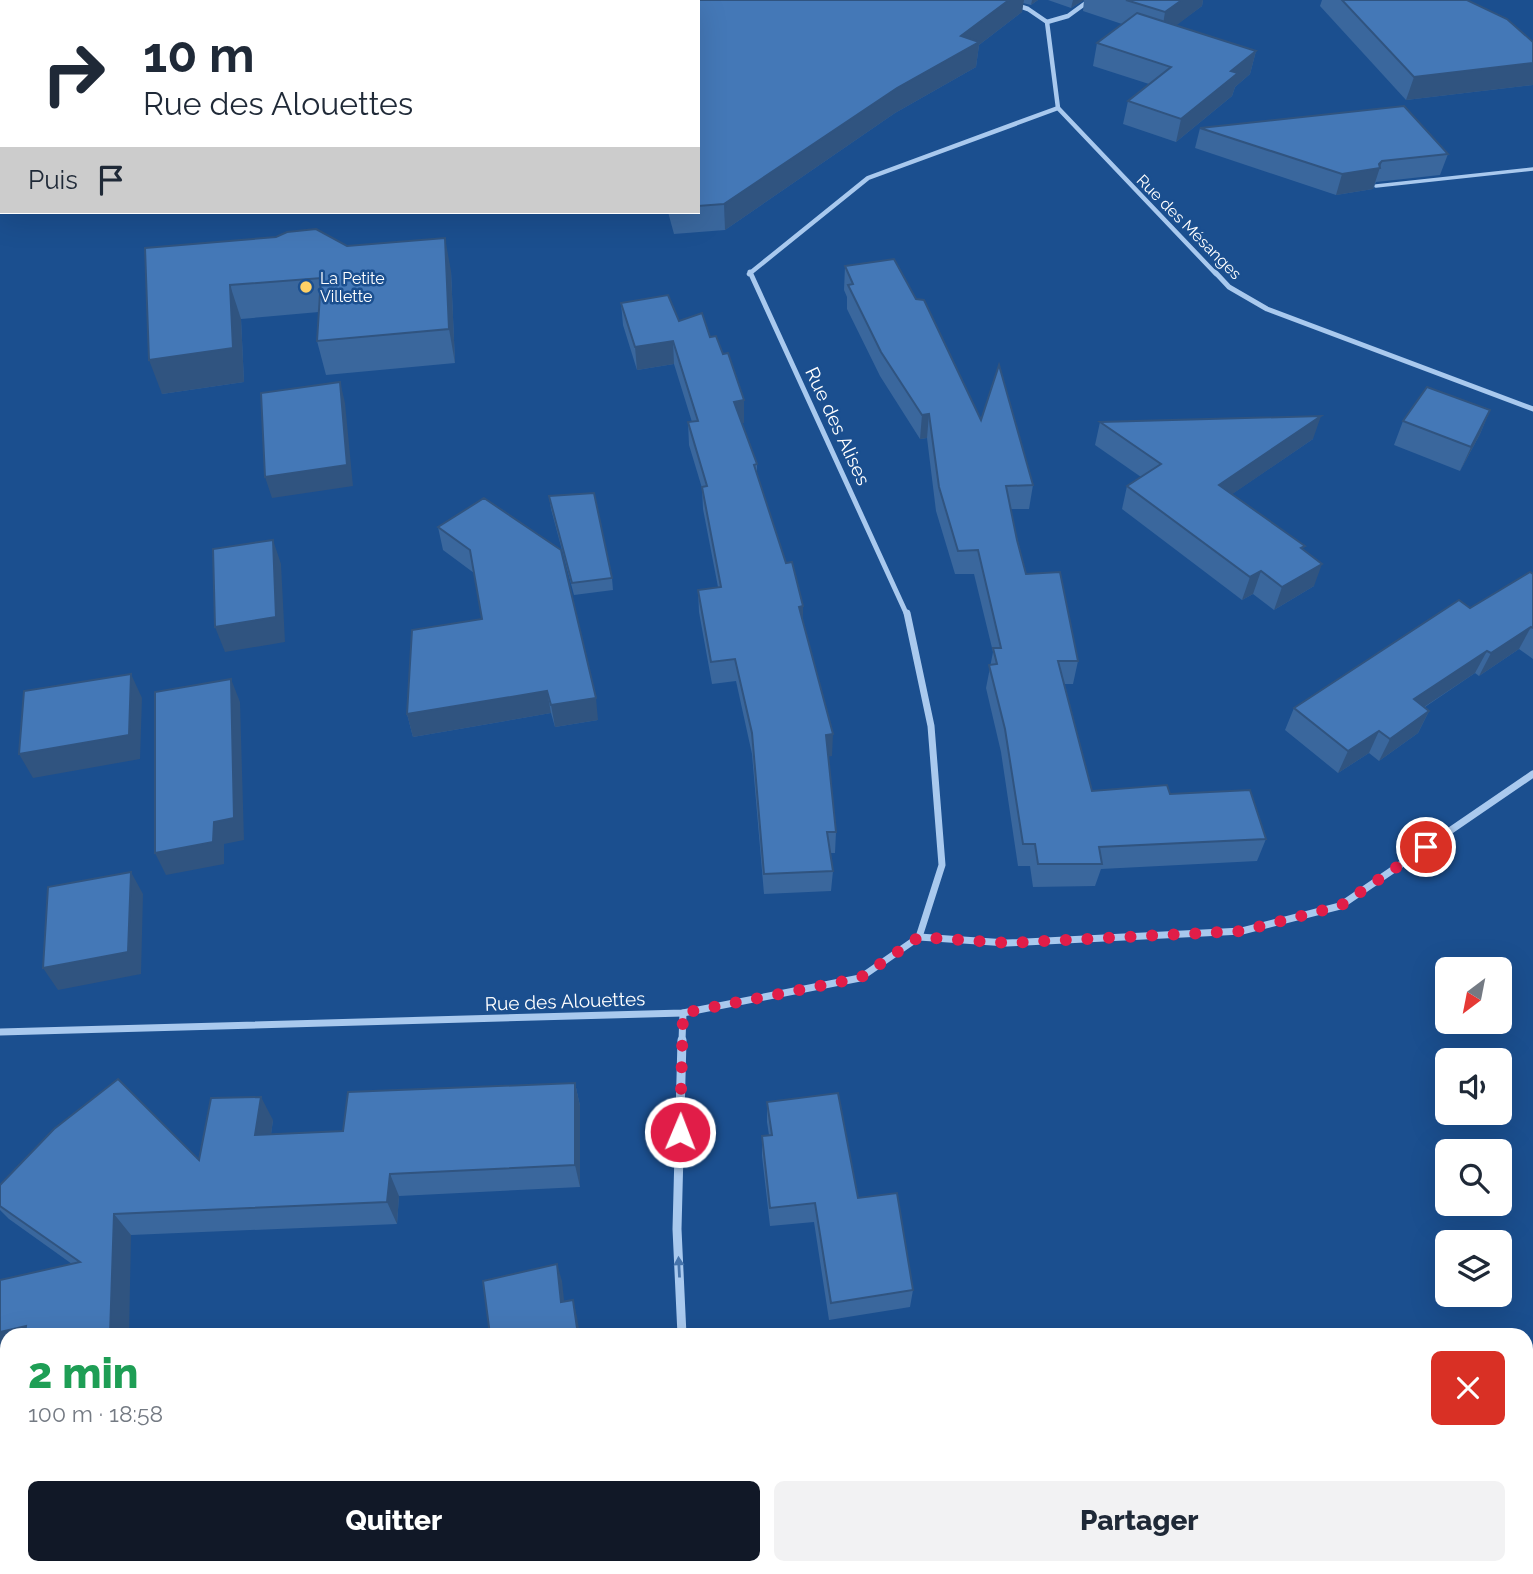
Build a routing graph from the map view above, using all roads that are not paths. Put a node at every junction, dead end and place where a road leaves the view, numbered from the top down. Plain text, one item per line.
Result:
1 (1002, 0) edge
2 (1090, 0) edge
3 (1047, 22) junction
4 (1058, 108) junction
5 (1533, 169) edge
6 (1376, 186) edge
7 (1533, 410) edge
8 (1533, 774) edge
9 (919, 937) junction
10 (683, 1013) junction
11 (0, 1032) edge
12 (682, 1328) edge

1 - 3 street
2 - 3 street
3 - 4 street
4 - 7 street, Rue des Mésanges
4 - 9 street, Rue des Alises
5 - 6 lane
8 - 9 street
9 - 10 street, Rue des Alouettes
10 - 11 street, Rue des Alouettes
12 -> 10 street

